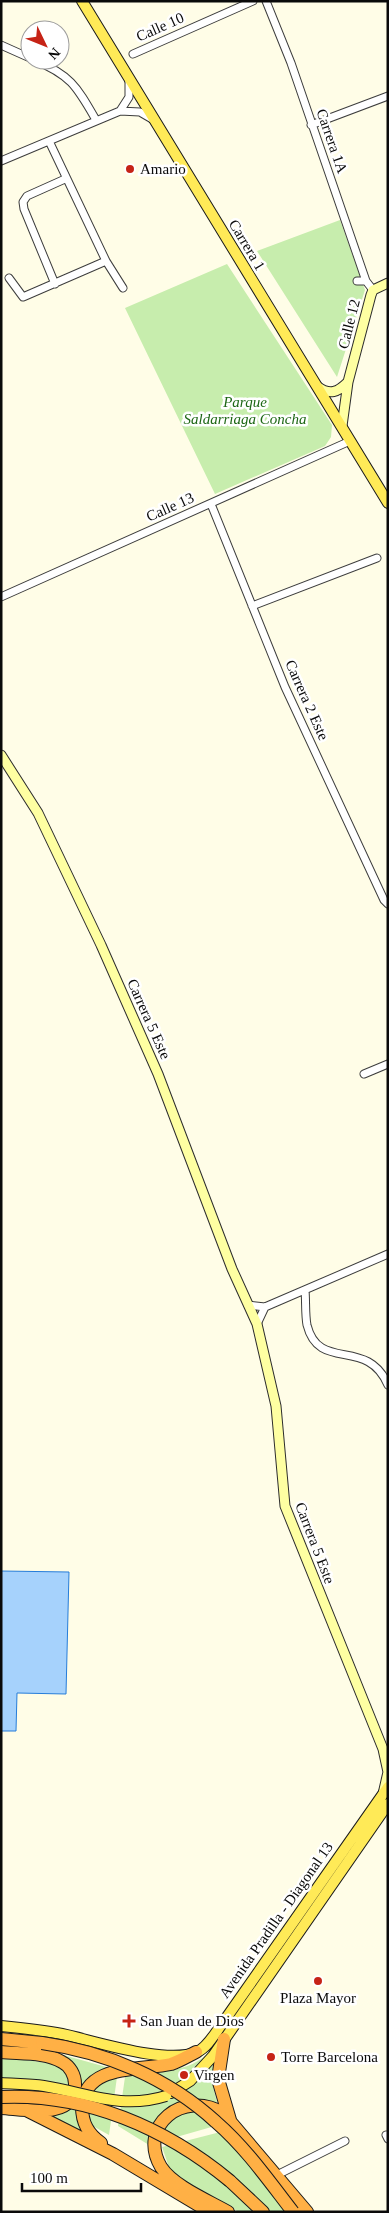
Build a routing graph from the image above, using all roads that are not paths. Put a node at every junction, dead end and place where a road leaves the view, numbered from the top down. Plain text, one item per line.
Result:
1 (82, 1) edge
2 (253, 1) edge
3 (266, 1) edge
4 (1, 45) edge
5 (20, 54) edge
6 (133, 54) dead end
7 (55, 70) edge
8 (129, 80) junction
9 (388, 96) edge
10 (120, 111) junction
11 (152, 119) junction
12 (96, 120) junction
13 (311, 124) junction
14 (48, 141) junction
15 (1, 161) edge
16 (65, 179) junction
17 (106, 261) junction
18 (9, 278) dead end
19 (357, 280) dead end
20 (366, 281) junction
21 (388, 283) edge
22 (55, 284) junction
23 (123, 288) dead end
24 (373, 290) junction
25 (348, 382) junction
26 (317, 386) junction
27 (342, 426) junction
28 (350, 441) junction
29 (388, 503) edge
30 (211, 504) junction
31 (377, 558) dead end
32 (1, 597) edge
33 (252, 606) junction
34 (1, 756) edge
35 (388, 904) edge
36 (388, 1064) edge
37 (364, 1074) dead end
38 (388, 1254) edge
39 (305, 1290) junction
40 (248, 1305) junction
41 (266, 1307) junction
42 (257, 1324) junction
43 (388, 1385) edge
44 (379, 1738) junction
45 (388, 1748) edge
46 (386, 1803) edge
47 (1, 2026) edge
48 (1, 2039) edge
49 (224, 2039) junction
50 (1, 2052) edge
51 (196, 2052) junction
52 (1, 2083) edge
53 (1, 2097) edge
54 (1, 2108) edge
55 (28, 2111) junction
56 (231, 2122) junction
57 (345, 2141) dead end
58 (113, 2154) junction
59 (278, 2175) junction
60 (210, 2212) edge
61 (228, 2212) edge
62 (264, 2212) edge
63 (293, 2212) edge
64 (307, 2212) edge

1 - 8 main road, Carrera 1
2 - 6 street, Calle 10
3 - 13 street, Carrera 1A
4 - 5 street
7 - 12 street
8 - 10 street
8 - 11 main road, Carrera 1
9 - 13 street
10 - 11 street
10 - 12 street
11 - 26 main road, Carrera 1
12 - 14 street
13 - 20 street, Carrera 1A
14 - 15 street
14 - 16 street
16 - 17 street
16 - 22 street
17 - 22 street
17 - 23 street
18 - 22 street
19 - 20 street
20 - 24 street, Carrera 1A
21 - 24 street, Calle 12
24 - 25 street, Calle 12
25 - 26 street
25 - 27 street, Calle 12
26 - 27 main road, Carrera 1
27 - 28 main road, Carrera 1
28 - 29 main road, Carrera 1
28 - 30 street, Calle 13
30 - 32 street, Calle 13
30 - 33 street, Carrera 2 Este
31 - 33 street
33 - 35 street, Carrera 2 Este
34 - 40 street, Carrera 5 Este
36 - 37 street
38 - 39 street
39 - 41 street
39 - 43 street
40 - 41 street
40 - 42 street, Carrera 5 Este
41 - 42 street
42 - 44 street, Carrera 5 Este
44 - 45 street, Carrera 5 Este
44 - 46 street, Carrera 5 Este
46 - 49 main road, Avenida Pradilla - Diagonal 13
46 - 51 main road, Avenida Pradilla - Diagonal 13
47 - 51 main road
48 - 63 highway, bridge
49 - 52 main road, Avenida Pradilla - Diagonal 13, bridge
49 - 56 highway
50 - 55 highway
51 - 58 highway
53 - 62 highway, bridge
54 - 55 highway
55 - 58 highway
56 - 59 highway
56 - 61 highway
57 - 59 street
58 - 60 highway
59 - 64 highway

